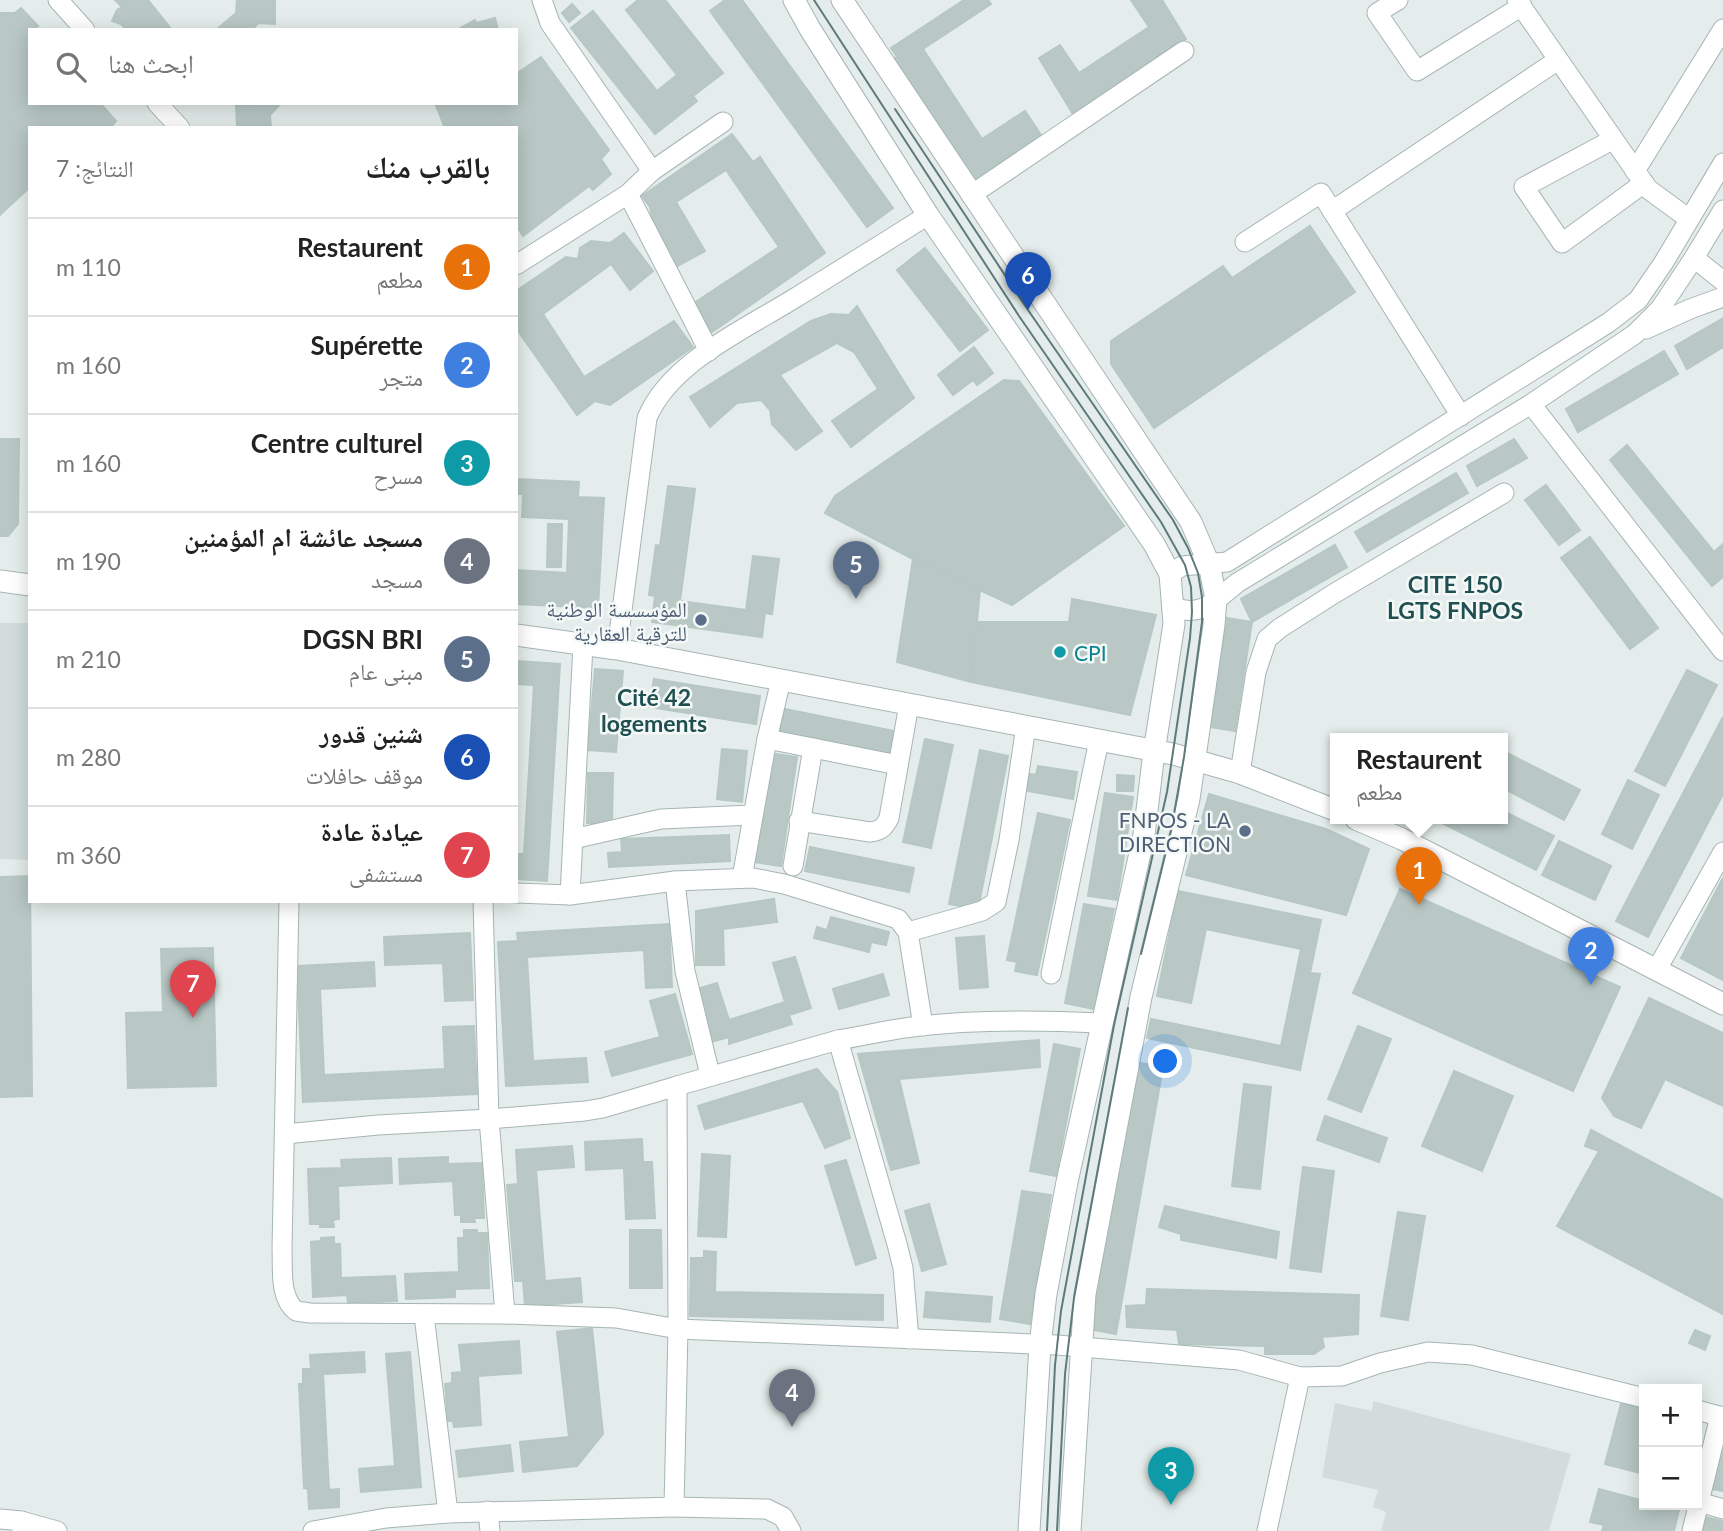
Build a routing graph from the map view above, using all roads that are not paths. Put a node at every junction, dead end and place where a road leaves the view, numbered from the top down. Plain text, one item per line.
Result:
1 (58, 0) edge
2 (542, 0) edge
3 (794, 0) edge
4 (842, 0) edge
5 (1398, 0) edge
6 (1519, 3) edge
7 (83, 28) edge
8 (1723, 29) edge
9 (1184, 51) dead end
10 (1558, 60) junction
11 (159, 105) edge
12 (723, 122) dead end
13 (178, 126) edge
14 (1612, 140) junction
15 (1723, 163) edge
16 (652, 171) junction
17 (1639, 177) junction
18 (628, 194) junction
19 (971, 195) junction
20 (1723, 210) edge
21 (1332, 211) junction
22 (928, 215) junction
23 (1689, 219) junction
24 (1245, 242) dead end
25 (1694, 258) junction
26 (518, 264) edge
27 (1723, 281) edge
28 (1723, 297) edge
29 (1635, 334) junction
30 (709, 351) junction
31 (1531, 404) junction
32 (1461, 416) junction
33 (1503, 493) dead end
34 (1209, 564) junction
35 (1170, 574) junction
36 (0, 581) edge
37 (28, 585) edge
38 (1216, 599) junction
39 (1172, 607) junction
40 (518, 635) edge
41 (583, 645) junction
42 (617, 649) junction
43 (1723, 651) edge
44 (781, 680) junction
45 (909, 704) junction
46 (1027, 726) junction
47 (767, 738) junction
48 (1099, 740) junction
49 (813, 748) junction
50 (1154, 752) junction
51 (1195, 760) junction
52 (898, 765) junction
53 (1240, 773) junction
54 (1330, 808) edge
55 (752, 815) junction
56 (799, 821) junction
57 (1368, 824) edge
58 (573, 839) junction
59 (1723, 852) edge
60 (793, 866) dead end
61 (742, 878) junction
62 (675, 881) junction
63 (518, 894) edge
64 (570, 895) junction
65 (289, 903) edge
66 (483, 903) edge
67 (908, 932) junction
68 (1657, 969) junction
69 (1051, 974) dead end
70 (1723, 1004) edge
71 (1101, 1023) junction
72 (923, 1026) junction
73 (838, 1040) junction
74 (710, 1075) junction
75 (677, 1086) junction
76 (489, 1119) junction
77 (285, 1135) junction
78 (505, 1314) junction
79 (424, 1315) junction
80 (678, 1329) junction
81 (909, 1339) junction
82 (1040, 1345) junction
83 (1080, 1347) junction
84 (1300, 1377) junction
85 (1639, 1397) edge
86 (1702, 1411) edge
87 (1721, 1416) edge
88 (1702, 1490) edge
89 (1702, 1503) edge
90 (674, 1507) junction
91 (1723, 1509) edge
92 (1697, 1510) edge
93 (448, 1513) junction
94 (0, 1519) edge
95 (489, 1521) edge
96 (22, 1526) edge
97 (57, 1531) edge
98 (313, 1531) edge
99 (791, 1531) edge
100 (1029, 1531) edge
101 (1070, 1531) edge
102 (1267, 1531) edge
103 (1692, 1531) edge

1 - 7 street
2 - 16 street
3 - 22 street
4 - 19 street
5 - 6 street
6 - 10 street
8 - 17 street
9 - 19 street
10 - 14 street
10 - 21 street
11 - 13 street
12 - 16 street
14 - 17 street
14 - 17 street
15 - 23 street
16 - 18 street
17 - 23 street
18 - 26 street
18 - 30 street
19 - 34 street
20 - 25 street
21 - 24 street
21 - 32 street
22 - 30 street
22 - 35 street
23 - 32 street
25 - 27 street
25 - 29 street
28 - 29 street
29 - 31 street
30 - 42 street
31 - 38 street
31 - 43 street
32 - 34 street
33 - 53 street
34 - 35 street
34 - 38 street
35 - 39 street
36 - 37 street
38 - 39 street
38 - 51 street
39 - 50 street
40 - 41 street
41 - 42 street
41 - 58 street
42 - 44 street
44 - 45 street
44 - 47 street
45 - 46 street
45 - 52 street
46 - 48 street
46 - 67 street
47 - 49 street
47 - 55 street
48 - 50 street
48 - 69 street
49 - 52 street
49 - 56 street
50 - 51 street
50 - 71 street
51 - 53 street
51 - 83 street
52 - 56 street
53 - 54 street
55 - 58 street
55 - 61 street
56 - 60 street
57 - 68 street
58 - 64 street
59 - 68 street
61 - 62 street
61 - 67 street
62 - 64 street
62 - 74 street
63 - 64 street
65 - 77 street
66 - 76 street
67 - 72 street
68 - 70 street
71 - 72 street
71 - 82 street
72 - 73 street
73 - 74 street
73 - 81 street
74 - 75 street
75 - 76 street
75 - 80 street
76 - 77 street
76 - 78 street
77 - 79 street
78 - 79 street
78 - 80 street
79 - 93 street
80 - 81 street
80 - 90 street
81 - 82 street
82 - 83 street
82 - 100 street
83 - 84 street
83 - 101 street
84 - 85 street
84 - 102 street
86 - 87 street
87 - 88 street
89 - 91 street
90 - 95 street
90 - 99 street
92 - 103 street
93 - 95 street
93 - 98 street
94 - 96 street
96 - 97 street

